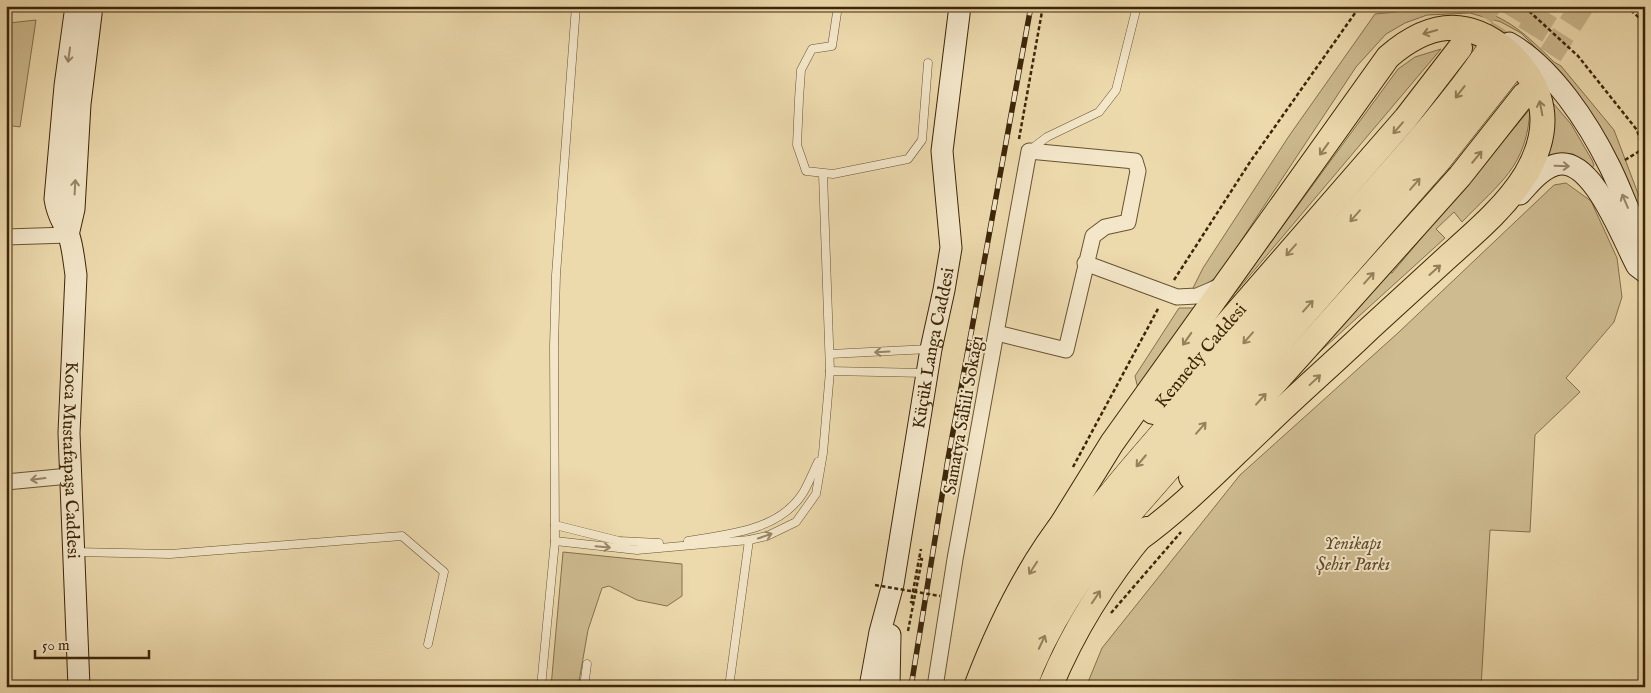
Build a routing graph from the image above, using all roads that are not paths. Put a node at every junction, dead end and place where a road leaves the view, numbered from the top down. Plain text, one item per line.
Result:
1 (76, 6) edge
2 (92, 6) edge
3 (576, 6) edge
4 (838, 6) edge
5 (960, 6) edge
6 (1138, 6) edge
7 (1460, 48) tunnel mouth
8 (1492, 51) junction
9 (928, 63) dead end
10 (1524, 95) tunnel mouth
11 (1029, 151) junction
12 (823, 174) junction
13 (1484, 225) junction
14 (68, 235) junction
15 (6, 237) edge
16 (1645, 245) edge
17 (1085, 263) junction
18 (1645, 272) edge
19 (1225, 285) junction
20 (997, 333) junction
21 (930, 349) junction
22 (830, 354) junction
23 (830, 371) junction
24 (927, 373) junction
25 (822, 453) junction
26 (69, 476) junction
27 (6, 482) edge
28 (555, 525) junction
29 (1060, 527) junction
30 (749, 540) junction
31 (555, 542) junction
32 (1136, 542) junction
33 (73, 552) junction
34 (884, 584) junction
35 (428, 644) dead end
36 (587, 664) dead end
37 (80, 687) edge
38 (541, 687) edge
39 (584, 687) edge
40 (729, 687) edge
41 (870, 687) edge
42 (889, 687) edge
43 (935, 687) edge
44 (976, 687) edge
45 (998, 687) edge
46 (1022, 687) edge
47 (1050, 687) edge

1 -> 14 street, Koca Mustafapaşa Caddesi
14 -> 2 street, Koca Mustafapaşa Caddesi
3 - 28 lane
4 - 12 lane
5 - 21 street, Küçük Langa Caddesi
6 - 11 lane
7 -> 29 main road, Kennedy Caddesi
13 -> 8 main road
16 -> 8 street
8 -> 19 main road
8 -> 45 highway
46 -> 8 highway
9 - 12 lane
32 -> 10 main road
11 - 17 street
11 - 20 street, Samatya Sahili Sokağı
12 - 22 lane
13 -> 18 street
32 -> 13 main road
14 - 15 street
14 - 26 street, Koca Mustafapaşa Caddesi
17 - 19 street
17 - 20 street
19 -> 29 main road
20 - 43 street, Samatya Sahili Sokağı
21 -> 22 lane
21 - 24 street, Küçük Langa Caddesi
22 - 23 lane
23 - 24 lane
23 - 25 lane
24 - 34 street, Küçük Langa Caddesi
25 - 28 lane
30 -> 25 lane
26 -> 27 street
26 - 33 street, Koca Mustafapaşa Caddesi
28 - 31 lane
29 -> 44 main road, Kennedy Caddesi
31 -> 30 lane
30 - 40 lane
31 - 38 lane
47 -> 32 main road
33 - 35 lane
33 - 37 street, Koca Mustafapaşa Caddesi
34 - 41 street, Küçük Langa Caddesi
34 - 42 street
36 - 39 lane

